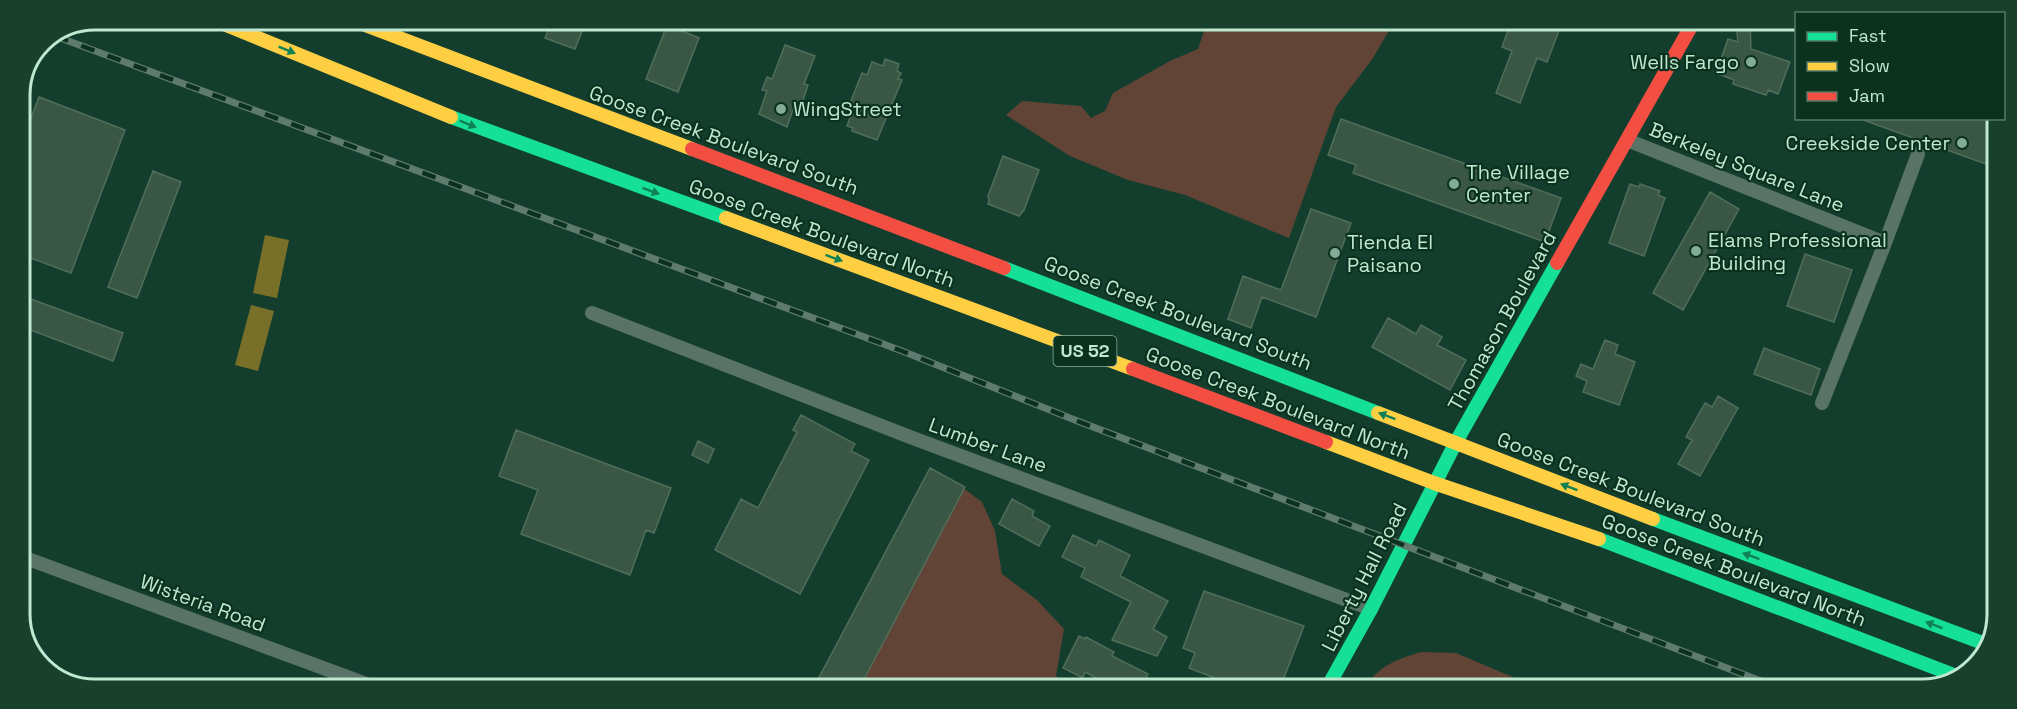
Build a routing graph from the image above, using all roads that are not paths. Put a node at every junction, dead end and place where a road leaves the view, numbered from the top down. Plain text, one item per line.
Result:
1 (239, 30) edge
2 (378, 30) edge
3 (401, 30) edge
4 (1689, 30) edge
5 (432, 51) junction
6 (1627, 140) junction
7 (1918, 154) dead end
8 (1885, 243) junction
9 (592, 313) dead end
10 (1822, 403) dead end
11 (1456, 442) junction
12 (1434, 483) junction
13 (30, 560) edge
14 (1371, 609) junction
15 (1980, 642) edge
16 (1949, 673) edge
17 (353, 679) edge
18 (1333, 679) edge

1 -> 12 main road, Goose Creek Boulevard North / US 52
2 - 5 main road, Goose Creek Boulevard South / US 52
3 - 5 main road
4 - 6 main road, Thomason Boulevard
11 -> 5 main road, Goose Creek Boulevard South / US 52
6 - 8 street, Berkeley Square Lane
6 - 11 main road, Thomason Boulevard
7 - 8 street
8 - 10 street
9 - 14 street, Lumber Lane
11 - 12 main road, Thomason Boulevard
15 -> 11 main road, Goose Creek Boulevard South / US 52
12 - 14 main road, Liberty Hall Road
12 - 16 main road, Goose Creek Boulevard North / US 52
13 - 17 street, Wisteria Road
14 - 18 main road, Liberty Hall Road

